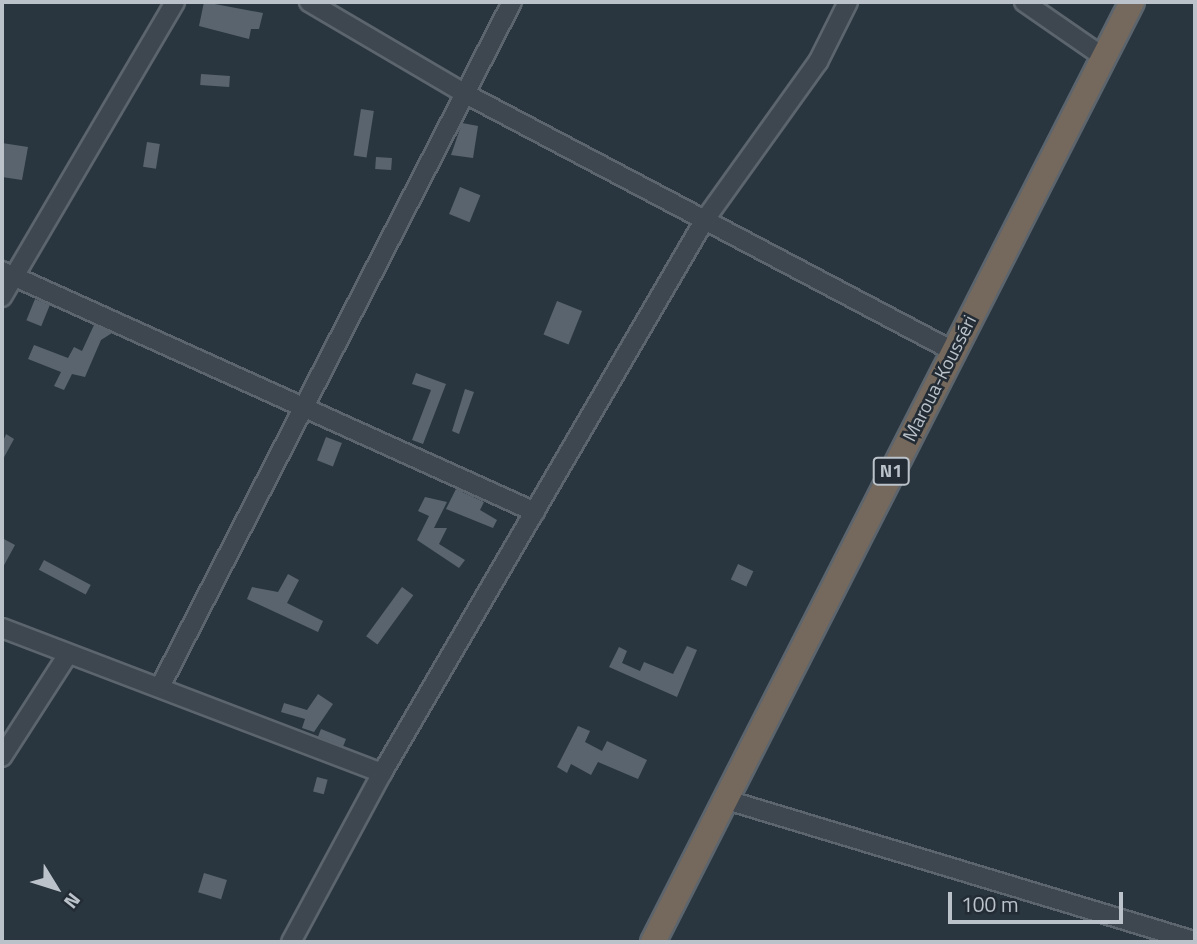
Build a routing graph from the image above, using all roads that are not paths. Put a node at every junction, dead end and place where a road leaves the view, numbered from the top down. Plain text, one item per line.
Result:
1 (176, 2) edge
2 (309, 2) edge
3 (512, 2) edge
4 (848, 2) edge
5 (1024, 2) edge
6 (1132, 2) edge
7 (1105, 58) junction
8 (464, 93) junction
9 (704, 221) junction
10 (8, 273) edge
11 (2, 297) edge
12 (953, 351) junction
13 (300, 405) junction
14 (535, 512) junction
15 (2, 628) edge
16 (68, 654) junction
17 (161, 685) junction
18 (2, 757) edge
19 (382, 773) junction
20 (727, 800) junction
21 (1195, 941) edge
22 (291, 942) edge
23 (653, 942) edge

1 - 10 street
2 - 8 street
3 - 8 street
4 - 9 street
5 - 7 street
6 - 7 highway, Maroua-Kousséri / N1
7 - 12 highway, Maroua-Kousséri / N1
8 - 9 street
8 - 13 street
9 - 12 street
9 - 14 street
10 - 11 street
10 - 13 street
12 - 20 highway, Maroua-Kousséri / N1
13 - 14 street
13 - 17 street
14 - 19 street
15 - 16 street
16 - 17 street
16 - 18 street
17 - 19 street
19 - 22 street
20 - 21 street
20 - 23 highway, Maroua-Kousséri / N1

